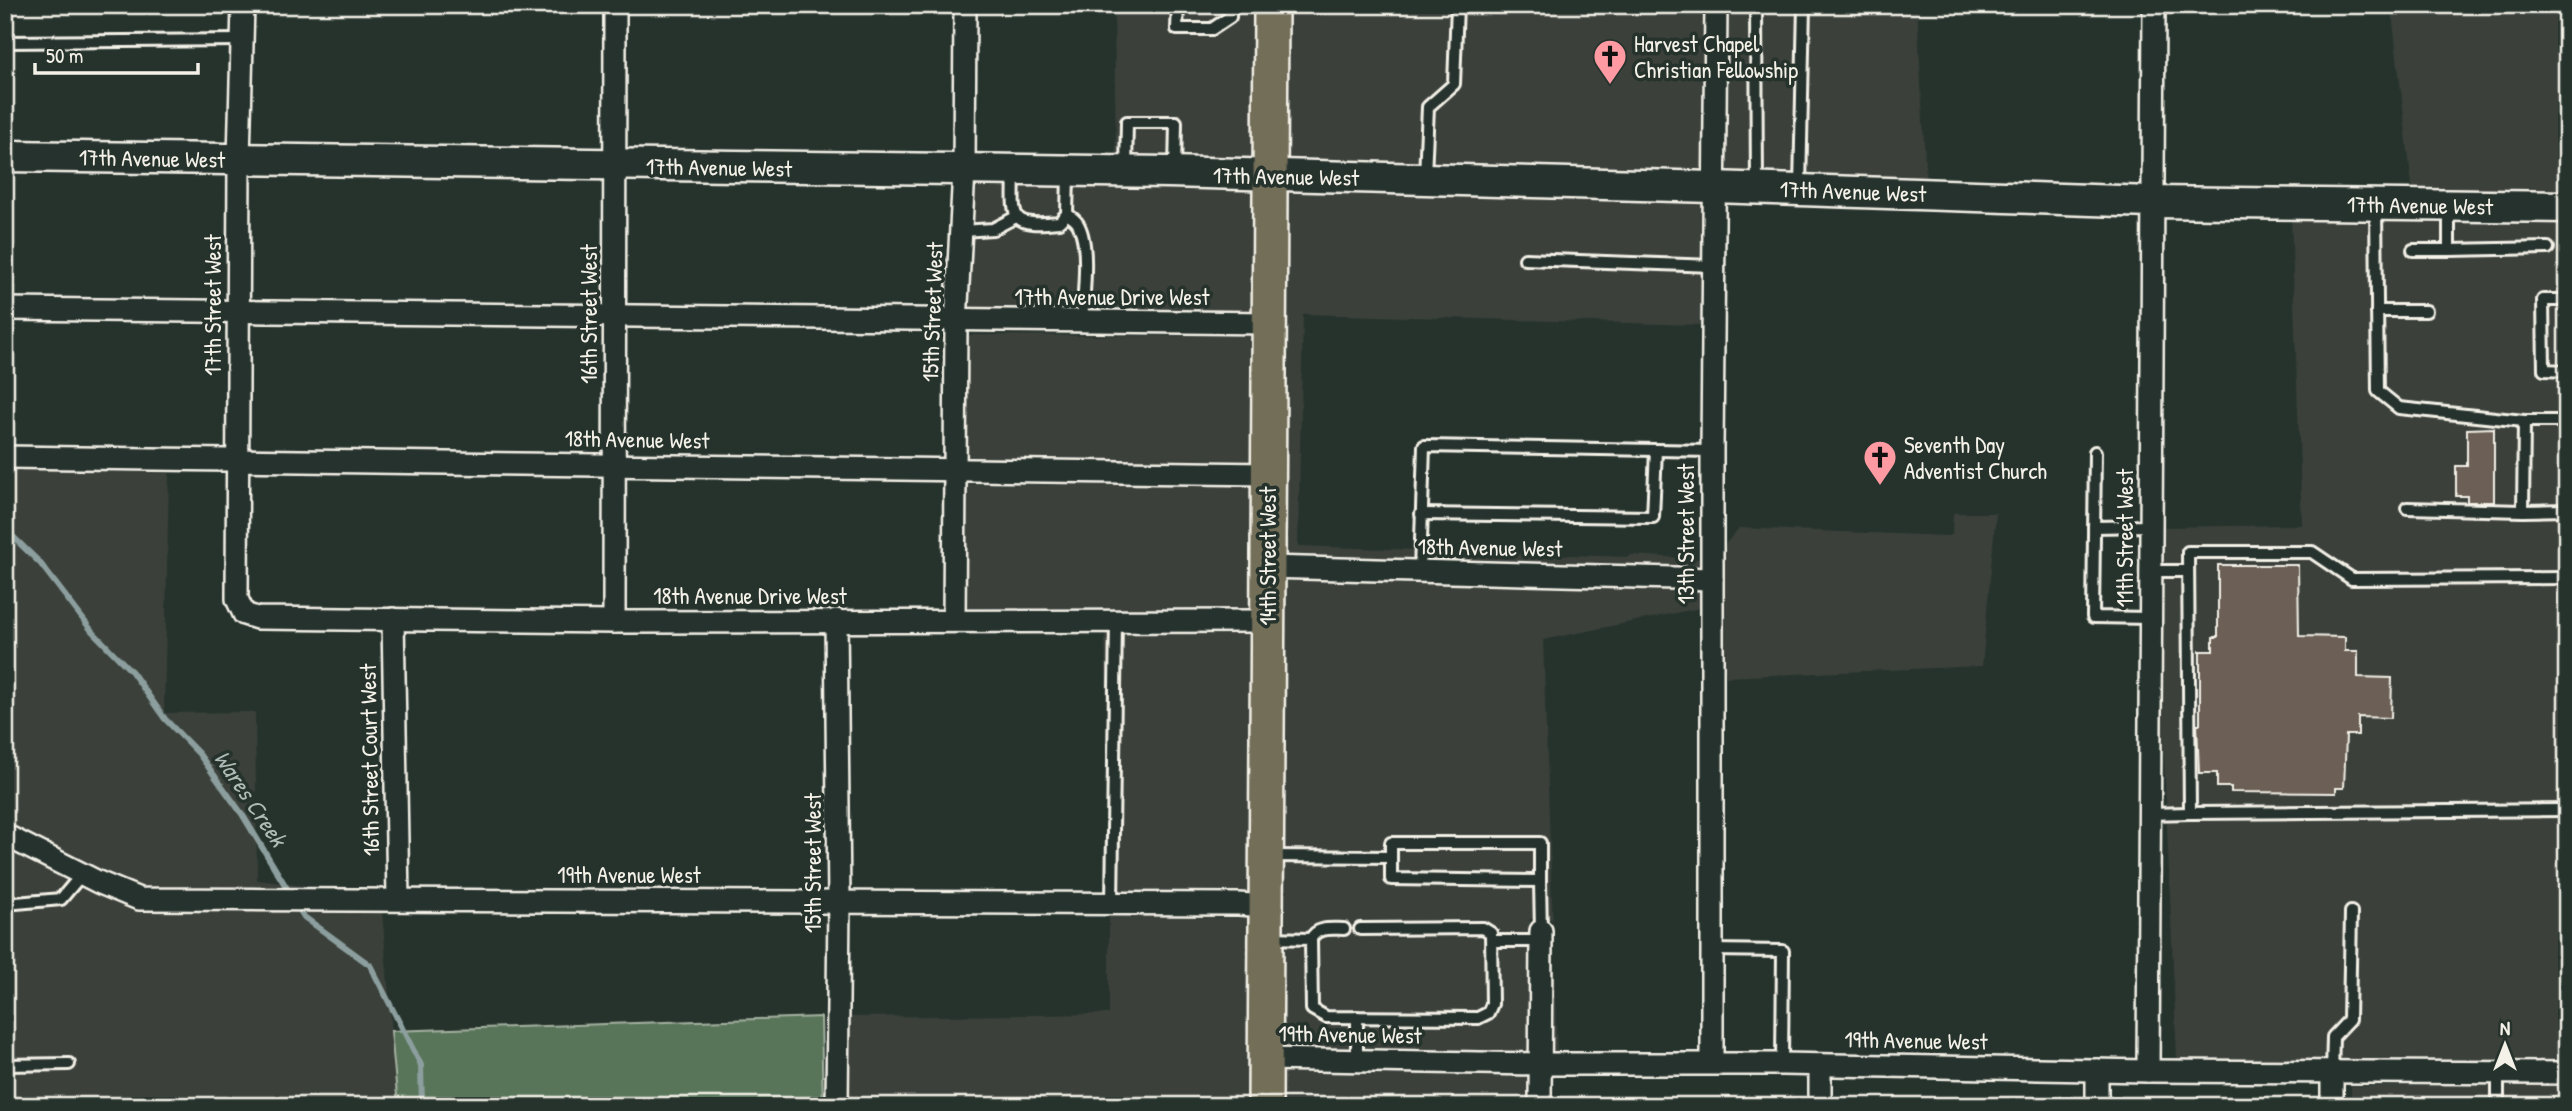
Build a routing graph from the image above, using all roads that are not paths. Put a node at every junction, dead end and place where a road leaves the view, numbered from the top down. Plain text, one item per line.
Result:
1 (243, 5) edge
2 (615, 5) edge
3 (965, 5) edge
4 (1178, 5) edge
5 (1231, 5) edge
6 (1271, 5) edge
7 (1457, 5) edge
8 (1716, 5) edge
9 (1756, 5) edge
10 (1804, 5) edge
11 (2154, 5) edge
12 (242, 40) junction
13 (5, 42) edge
14 (5, 156) edge
15 (239, 159) junction
16 (613, 165) junction
17 (964, 170) junction
18 (1014, 170) junction
19 (1068, 171) junction
20 (1126, 172) junction
21 (1174, 173) junction
22 (1270, 175) junction
23 (1425, 179) junction
24 (1713, 187) junction
25 (1757, 188) junction
26 (1800, 190) junction
27 (2151, 202) junction
28 (2376, 205) junction
29 (2449, 205) junction
30 (2567, 207) edge
31 (1067, 214) junction
32 (1016, 217) junction
33 (961, 231) junction
34 (2548, 248) dead end
35 (2413, 250) dead end
36 (2449, 250) junction
37 (1525, 259) dead end
38 (1713, 266) junction
39 (2567, 300) edge
40 (5, 309) edge
41 (239, 310) junction
42 (2377, 311) junction
43 (2426, 311) dead end
44 (615, 317) junction
45 (956, 323) junction
46 (1082, 323) junction
47 (1269, 323) junction
48 (2567, 371) edge
49 (2524, 421) junction
50 (2567, 421) edge
51 (1656, 450) junction
52 (1712, 451) junction
53 (2095, 452) dead end
54 (5, 457) edge
55 (238, 461) junction
56 (614, 465) junction
57 (954, 471) junction
58 (1268, 474) junction
59 (2407, 508) dead end
60 (2567, 510) edge
61 (2522, 511) junction
62 (1422, 514) junction
63 (2150, 526) junction
64 (2094, 527) junction
65 (1267, 567) junction
66 (1420, 571) junction
67 (2150, 571) junction
68 (2188, 571) junction
69 (2567, 578) edge
70 (1712, 579) junction
71 (239, 606) joint
72 (2150, 618) junction
73 (393, 619) junction
74 (836, 620) junction
75 (954, 620) junction
76 (1116, 620) junction
77 (1267, 621) junction
78 (614, 622) junction
79 (2567, 810) edge
80 (2190, 813) junction
81 (2149, 814) junction
82 (5, 835) edge
83 (1266, 856) junction
84 (1391, 857) junction
85 (82, 874) junction
86 (1540, 881) junction
87 (398, 899) junction
88 (839, 901) junction
89 (1112, 903) junction
90 (5, 904) edge
91 (2351, 912) dead end
92 (1266, 922) junction
93 (1344, 929) dead end
94 (1360, 929) dead end
95 (1541, 936) junction
96 (1311, 939) junction
97 (1492, 941) junction
98 (1712, 950) junction
99 (1357, 1017) junction
100 (1265, 1059) junction
101 (1357, 1061) junction
102 (1712, 1063) junction
103 (1782, 1063) junction
104 (69, 1064) dead end
105 (1540, 1064) junction
106 (5, 1065) edge
107 (1820, 1065) junction
108 (2097, 1070) junction
109 (2148, 1071) junction
110 (2332, 1073) junction
111 (2498, 1073) junction
112 (2567, 1073) edge
113 (836, 1106) edge
114 (1265, 1106) edge
115 (1540, 1106) edge
116 (1820, 1106) edge
117 (2096, 1106) edge
118 (2332, 1106) edge
119 (2498, 1106) edge

1 - 12 street, 17th Street West
2 - 16 street, 16th Street West
3 - 17 street, 15th Street West
4 - 5 lane
6 - 22 main road, 14th Street West
7 - 23 lane
8 - 24 street, 13th Street West
9 - 25 lane
10 - 26 lane
11 - 27 street, 11th Street West
12 - 13 lane
12 - 15 street, 17th Street West
14 - 15 street, 17th Avenue West
15 - 16 street, 17th Avenue West
15 - 41 street, 17th Street West
16 - 17 street, 17th Avenue West
16 - 44 street, 16th Street West
17 - 18 street, 17th Avenue West
17 - 33 street, 15th Street West
18 - 19 street, 17th Avenue West
18 - 32 lane
19 - 20 street, 17th Avenue West
19 - 31 lane
20 - 21 street, 17th Avenue West
20 - 21 lane
21 - 22 street, 17th Avenue West
22 - 23 street, 17th Avenue West
22 - 47 main road, 14th Street West
23 - 24 street, 17th Avenue West
24 - 25 street, 17th Avenue West
24 - 38 street, 13th Street West
25 - 26 street, 17th Avenue West
26 - 27 street, 17th Avenue West
27 - 28 street, 17th Avenue West
27 - 63 street, 11th Street West
28 - 29 street, 17th Avenue West
28 - 42 lane
29 - 30 street, 17th Avenue West
29 - 36 lane
31 - 32 lane
31 - 46 lane
32 - 33 lane
33 - 45 street, 15th Street West
34 - 36 lane
35 - 36 lane
37 - 38 lane
38 - 52 street, 13th Street West
39 - 48 lane
40 - 41 street, 17th Avenue Drive West
41 - 44 street, 17th Avenue Drive West
41 - 55 street, 17th Street West
42 - 43 lane
42 - 49 lane
44 - 45 street, 17th Avenue Drive West
44 - 56 street, 16th Street West
45 - 46 street, 17th Avenue Drive West
45 - 57 street, 15th Street West
46 - 47 street, 17th Avenue Drive West
47 - 58 main road, 14th Street West
49 - 50 lane
49 - 61 lane
51 - 52 lane
51 - 62 lane
51 - 62 lane
52 - 70 street, 13th Street West
53 - 64 lane
54 - 55 street, 18th Avenue West
55 - 56 street, 18th Avenue West
55 - 71 street, 17th Street West
56 - 57 street, 18th Avenue West
56 - 78 street, 16th Street West
57 - 58 street, 18th Avenue West
57 - 75 street, 15th Street West
58 - 65 main road, 14th Street West
59 - 61 lane
60 - 61 lane
62 - 66 lane
63 - 64 lane
63 - 67 street, 11th Street West
64 - 72 lane
65 - 66 street, 18th Avenue West
65 - 77 main road, 14th Street West
66 - 70 street, 18th Avenue West
67 - 68 lane
67 - 72 street, 11th Street West
68 - 69 lane
68 - 80 lane
70 - 98 street, 13th Street West
71 - 73 street, 18th Avenue Drive West
72 - 81 street, 11th Street West
73 - 78 street, 18th Avenue Drive West
73 - 87 street, 16th Street Court West
74 - 75 street, 18th Avenue Drive West
74 - 78 street, 18th Avenue Drive West
74 - 88 street, 15th Street West
75 - 76 street, 18th Avenue Drive West
76 - 77 street, 18th Avenue Drive West
76 - 89 lane
77 - 83 main road, 14th Street West
79 - 80 lane
80 - 81 lane
81 - 109 street, 11th Street West
82 - 85 street, 19th Avenue West
83 - 84 lane
83 - 92 main road, 14th Street West
84 - 86 lane
84 - 86 lane
85 - 87 street, 19th Avenue West
85 - 90 lane
86 - 95 lane
87 - 88 street, 19th Avenue West
88 - 89 street, 19th Avenue West
88 - 113 street, 15th Street West
89 - 92 street, 19th Avenue West
91 - 110 lane
92 - 96 lane
92 - 100 main road, 14th Street West
93 - 96 lane
94 - 97 lane
95 - 97 lane
95 - 105 street
96 - 99 lane
97 - 99 lane
98 - 102 street, 13th Street West
98 - 103 lane
99 - 101 lane
100 - 101 street, 19th Avenue West
100 - 114 main road, 14th Street West
101 - 105 street, 19th Avenue West
102 - 103 street, 19th Avenue West
102 - 105 street, 19th Avenue West
103 - 107 street, 19th Avenue West
104 - 106 lane
105 - 115 street
107 - 108 street, 19th Avenue West
107 - 116 street
108 - 109 street, 19th Avenue West
108 - 117 street
109 - 110 street, 19th Avenue West
110 - 111 street, 19th Avenue West
110 - 118 street
111 - 112 street, 19th Avenue West
111 - 119 lane

